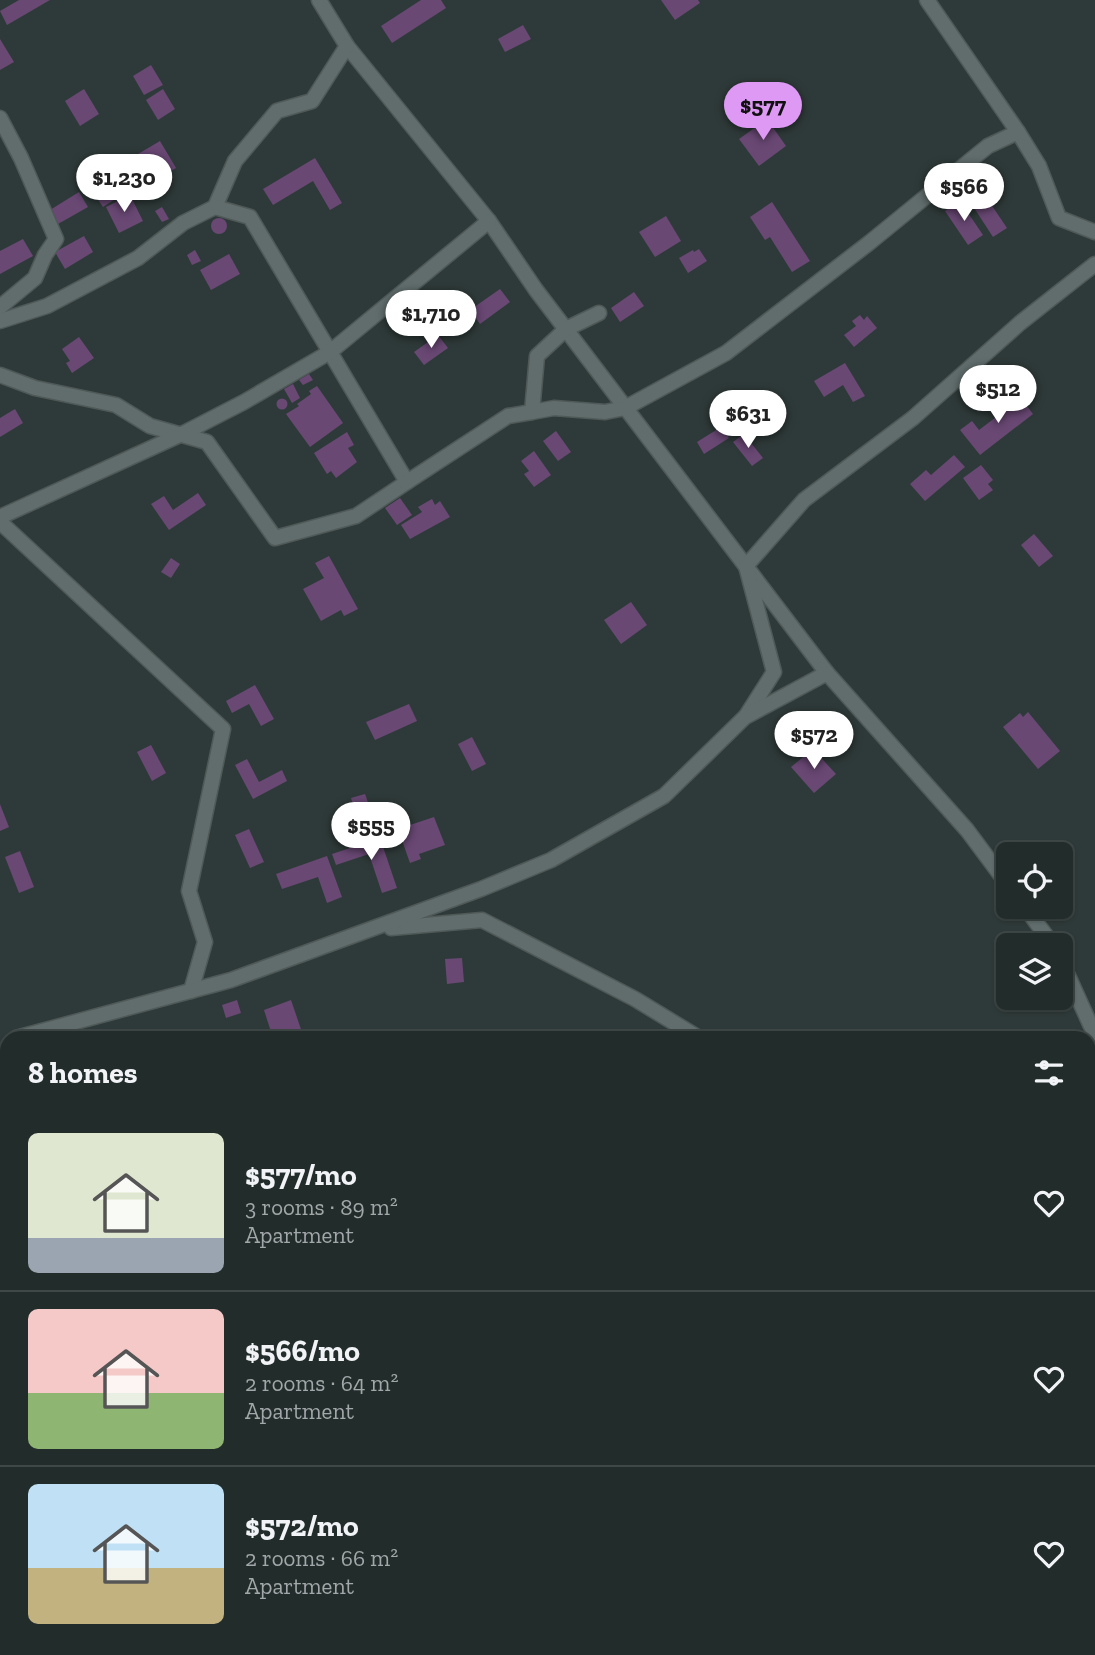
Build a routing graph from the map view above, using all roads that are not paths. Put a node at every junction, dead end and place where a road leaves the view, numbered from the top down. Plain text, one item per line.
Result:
1 (319, 0) edge
2 (927, 0) edge
3 (346, 46) junction
4 (0, 118) edge
5 (1018, 132) junction
6 (215, 207) junction
7 (489, 221) junction
8 (1095, 232) edge
9 (1095, 264) edge
10 (1, 306) edge
11 (599, 313) dead end
12 (0, 321) edge
13 (566, 329) junction
14 (330, 352) junction
15 (0, 375) edge
16 (625, 408) junction
17 (532, 412) junction
18 (182, 434) junction
19 (407, 482) junction
20 (0, 519) edge
21 (746, 566) junction
22 (827, 673) junction
23 (745, 718) junction
24 (996, 869) edge
25 (369, 930) junction
26 (1073, 987) edge
27 (191, 990) junction
28 (42, 1031) edge
29 (688, 1031) edge
30 (1093, 1031) edge

1 - 3 street
2 - 5 street
3 - 6 street
3 - 7 street
4 - 10 street
5 - 8 street
5 - 16 street
6 - 12 street
6 - 14 street
7 - 13 street
7 - 14 street
9 - 21 street
11 - 13 street
13 - 16 street
13 - 17 street
14 - 18 street
14 - 19 street
15 - 18 street
16 - 17 street
16 - 21 street
17 - 19 street
18 - 19 street
18 - 20 street
20 - 27 street
21 - 22 street
21 - 23 street
22 - 23 street
22 - 24 street
23 - 25 street
25 - 27 street
25 - 29 street
26 - 30 street
27 - 28 street

